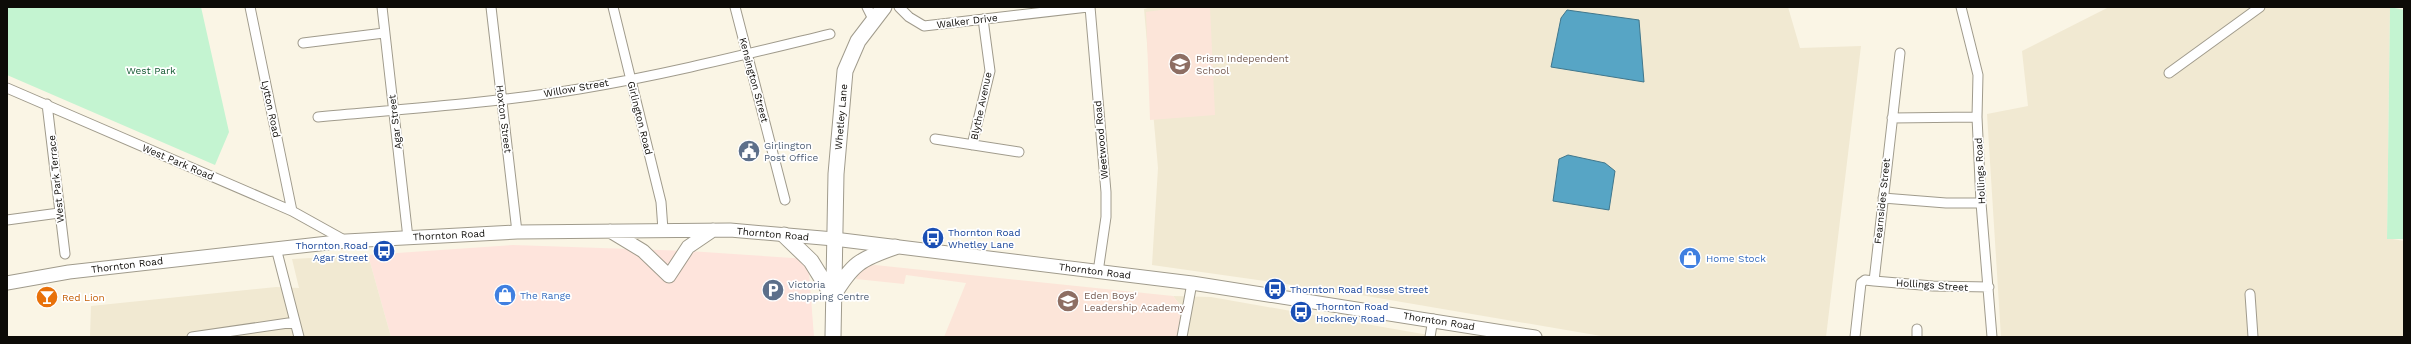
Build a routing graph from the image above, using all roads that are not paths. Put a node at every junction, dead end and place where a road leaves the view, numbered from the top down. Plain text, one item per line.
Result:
1 (250, 7) edge
2 (382, 7) edge
3 (491, 7) edge
4 (613, 7) edge
5 (734, 7) edge
6 (884, 7) edge
7 (899, 7) edge
8 (1089, 7) edge
9 (1961, 7) edge
10 (2260, 7) edge
11 (870, 13) edge
12 (983, 20) junction
13 (384, 33) junction
14 (830, 34) dead end
15 (303, 43) dead end
16 (1900, 53) dead end
17 (747, 54) junction
18 (2169, 72) dead end
19 (631, 78) junction
20 (7, 88) edge
21 (501, 100) junction
22 (48, 104) junction
23 (394, 110) junction
24 (318, 118) dead end
25 (1892, 118) junction
26 (1977, 118) junction
27 (935, 139) dead end
28 (972, 145) junction
29 (1019, 152) dead end
30 (1883, 198) junction
31 (785, 200) dead end
32 (1981, 203) junction
33 (292, 211) junction
34 (59, 213) junction
35 (7, 220) edge
36 (663, 230) junction
37 (713, 230) junction
38 (609, 231) junction
39 (517, 232) junction
40 (784, 235) junction
41 (408, 238) junction
42 (834, 239) junction
43 (346, 241) junction
44 (896, 247) junction
45 (276, 248) junction
46 (65, 254) dead end
47 (1098, 272) junction
48 (1874, 281) junction
49 (1192, 283) junction
50 (7, 284) edge
51 (1989, 287) junction
52 (2250, 294) dead end
53 (832, 296) junction
54 (1433, 319) junction
55 (295, 322) junction
56 (207, 336) edge
57 (192, 337) edge
58 (299, 337) edge
59 (833, 337) edge
60 (1182, 337) edge
61 (1430, 337) edge
62 (1535, 337) edge
63 (1855, 337) edge
64 (1992, 337) edge
65 (2253, 337) edge

1 - 33 street, Lytton Road
2 - 13 street, Agar Street
3 - 21 street, Hoxton Street
4 - 19 street, Girlington Road
5 - 17 street, Kensington Street
6 - 11 main road, Whetley Lane
7 - 12 street, Walker Drive
8 - 12 street, Walker Drive
8 - 47 street, Weetwood Road
9 - 26 street, Hollings Road
10 - 18 street
11 - 42 main road, Whetley Lane
12 - 28 street, Blythe Avenue
13 - 15 street
13 - 23 street, Agar Street
14 - 17 street, Willow Street
16 - 25 street, Fearnsides Street
17 - 19 street, Willow Street
17 - 31 street, Kensington Street
19 - 21 street, Willow Street
19 - 36 street, Girlington Road
20 - 22 street, West Park Road
21 - 23 street, Willow Street
21 - 39 street, Hoxton Street
22 - 33 street, West Park Road
22 - 34 street, West Park Terrace
23 - 24 street, Willow Street
23 - 41 street, Agar Street
25 - 26 street
25 - 30 street, Fearnsides Street
26 - 32 street, Hollings Road
27 - 28 street, Blythe Avenue
28 - 29 street, Blythe Avenue
30 - 32 street
30 - 48 street, Fearnsides Street
32 - 51 street, Hollings Road
33 - 43 street, West Park Road
34 - 35 street
34 - 46 street, West Park Terrace
36 - 37 main road, Thornton Road
36 - 38 main road, Thornton Road
37 - 38 main road
37 - 40 main road, Thornton Road
38 - 39 main road, Thornton Road
39 - 41 main road, Thornton Road
40 - 42 main road, Thornton Road
40 - 53 main road
41 - 43 main road, Thornton Road
42 - 44 main road, Thornton Road
42 - 53 main road, Whetley Lane
43 - 45 main road, Thornton Road
44 - 47 main road, Thornton Road
44 - 53 main road
45 - 50 main road, Thornton Road
45 - 55 street
47 - 49 main road, Thornton Road
48 - 51 street, Hollings Street
48 - 63 street
49 - 54 main road, Thornton Road
49 - 60 street
51 - 64 street, Hollings Road
52 - 65 street
53 - 59 main road, Whetley Lane
54 - 61 street
54 - 62 main road, Thornton Road
55 - 56 street
55 - 58 street
56 - 57 street

